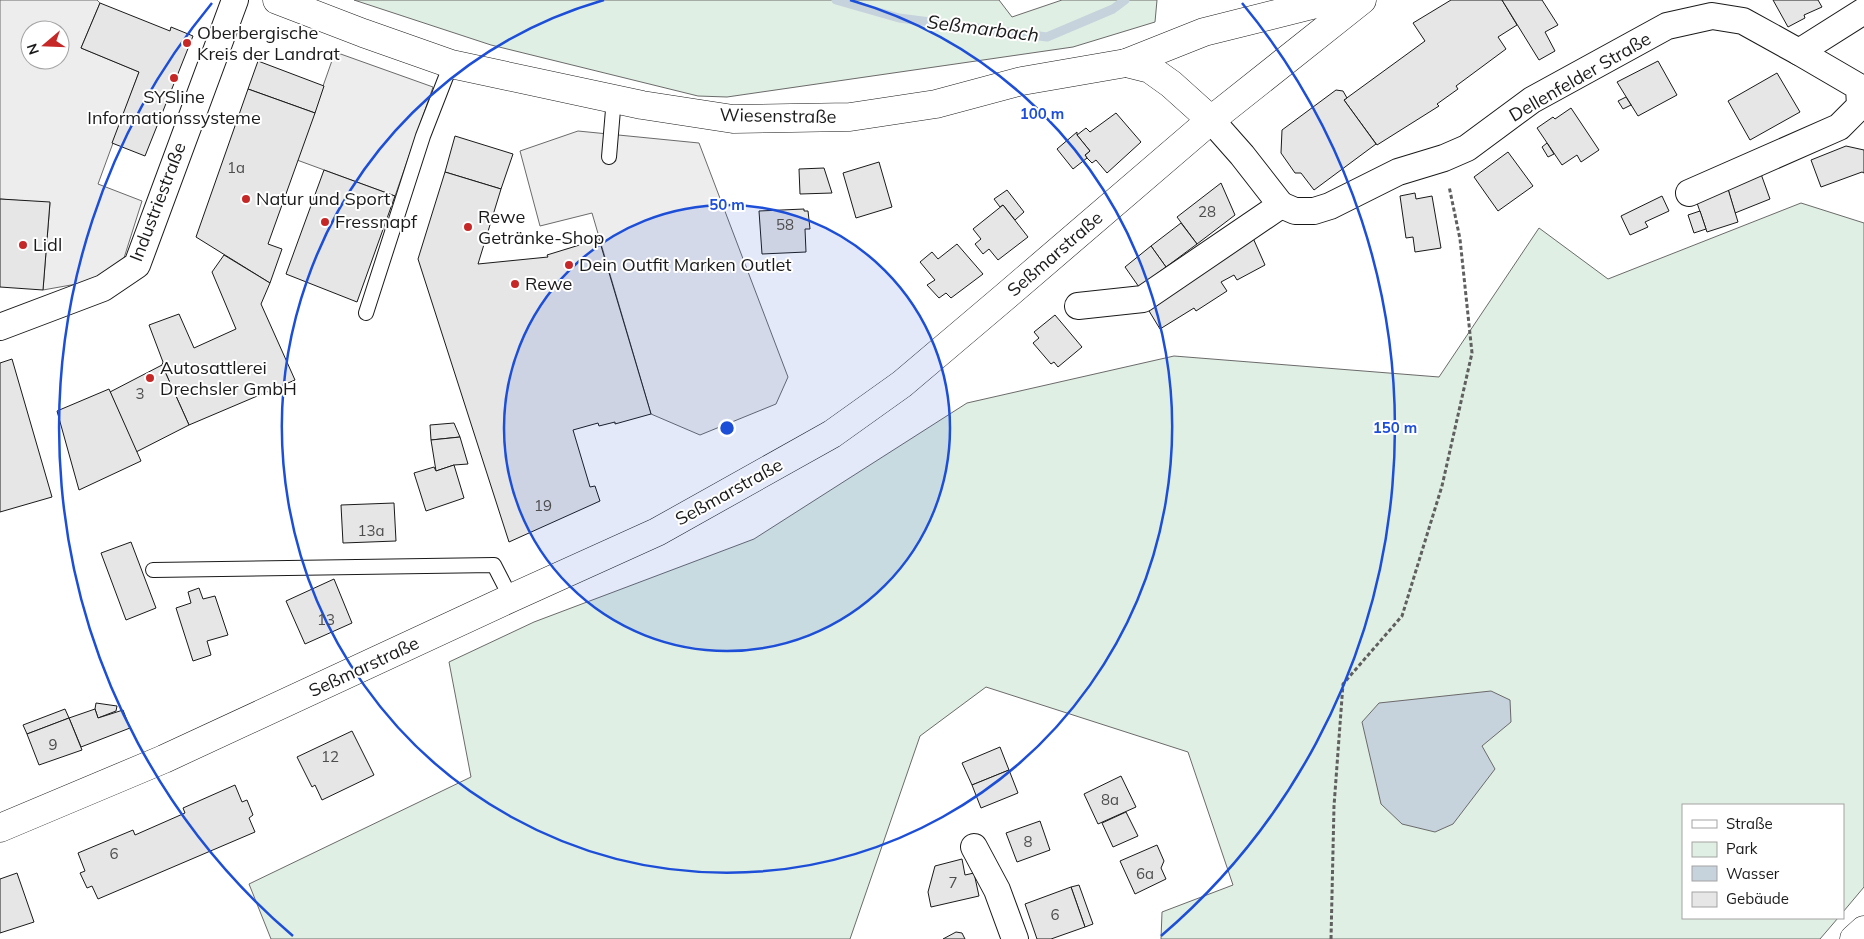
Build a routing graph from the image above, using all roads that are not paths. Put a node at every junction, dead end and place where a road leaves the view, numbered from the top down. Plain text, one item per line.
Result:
1 (235, 0) edge
2 (277, 0) edge
3 (1332, 0) edge
4 (1362, 0) edge
5 (1864, 11) edge
6 (1799, 52) junction
7 (1126, 63) junction
8 (451, 64) junction
9 (614, 98) junction
10 (1211, 120) junction
11 (609, 157) dead end
12 (1688, 193) dead end
13 (1282, 205) junction
14 (1078, 306) dead end
15 (366, 313) dead end
16 (0, 327) edge
17 (153, 570) dead end
18 (511, 598) junction
19 (0, 828) edge
20 (974, 847) dead end
21 (1864, 930) edge
22 (1014, 939) edge
23 (1854, 939) edge

1 - 16 street, Industriestraße
2 - 8 street, Wiesenstraße
3 - 7 street
4 - 10 street, Seßmarstraße
5 - 6 street
6 - 12 street, Dellenfelder Straße
6 - 13 street, Dellenfelder Straße
7 - 9 street, Wiesenstraße
7 - 10 street, Wiesenstraße
8 - 9 street, Wiesenstraße
8 - 15 lane
9 - 11 lane
10 - 13 street
10 - 18 street, Seßmarstraße
13 - 14 street
17 - 18 lane
18 - 19 street, Seßmarstraße
20 - 22 street
21 - 23 street

